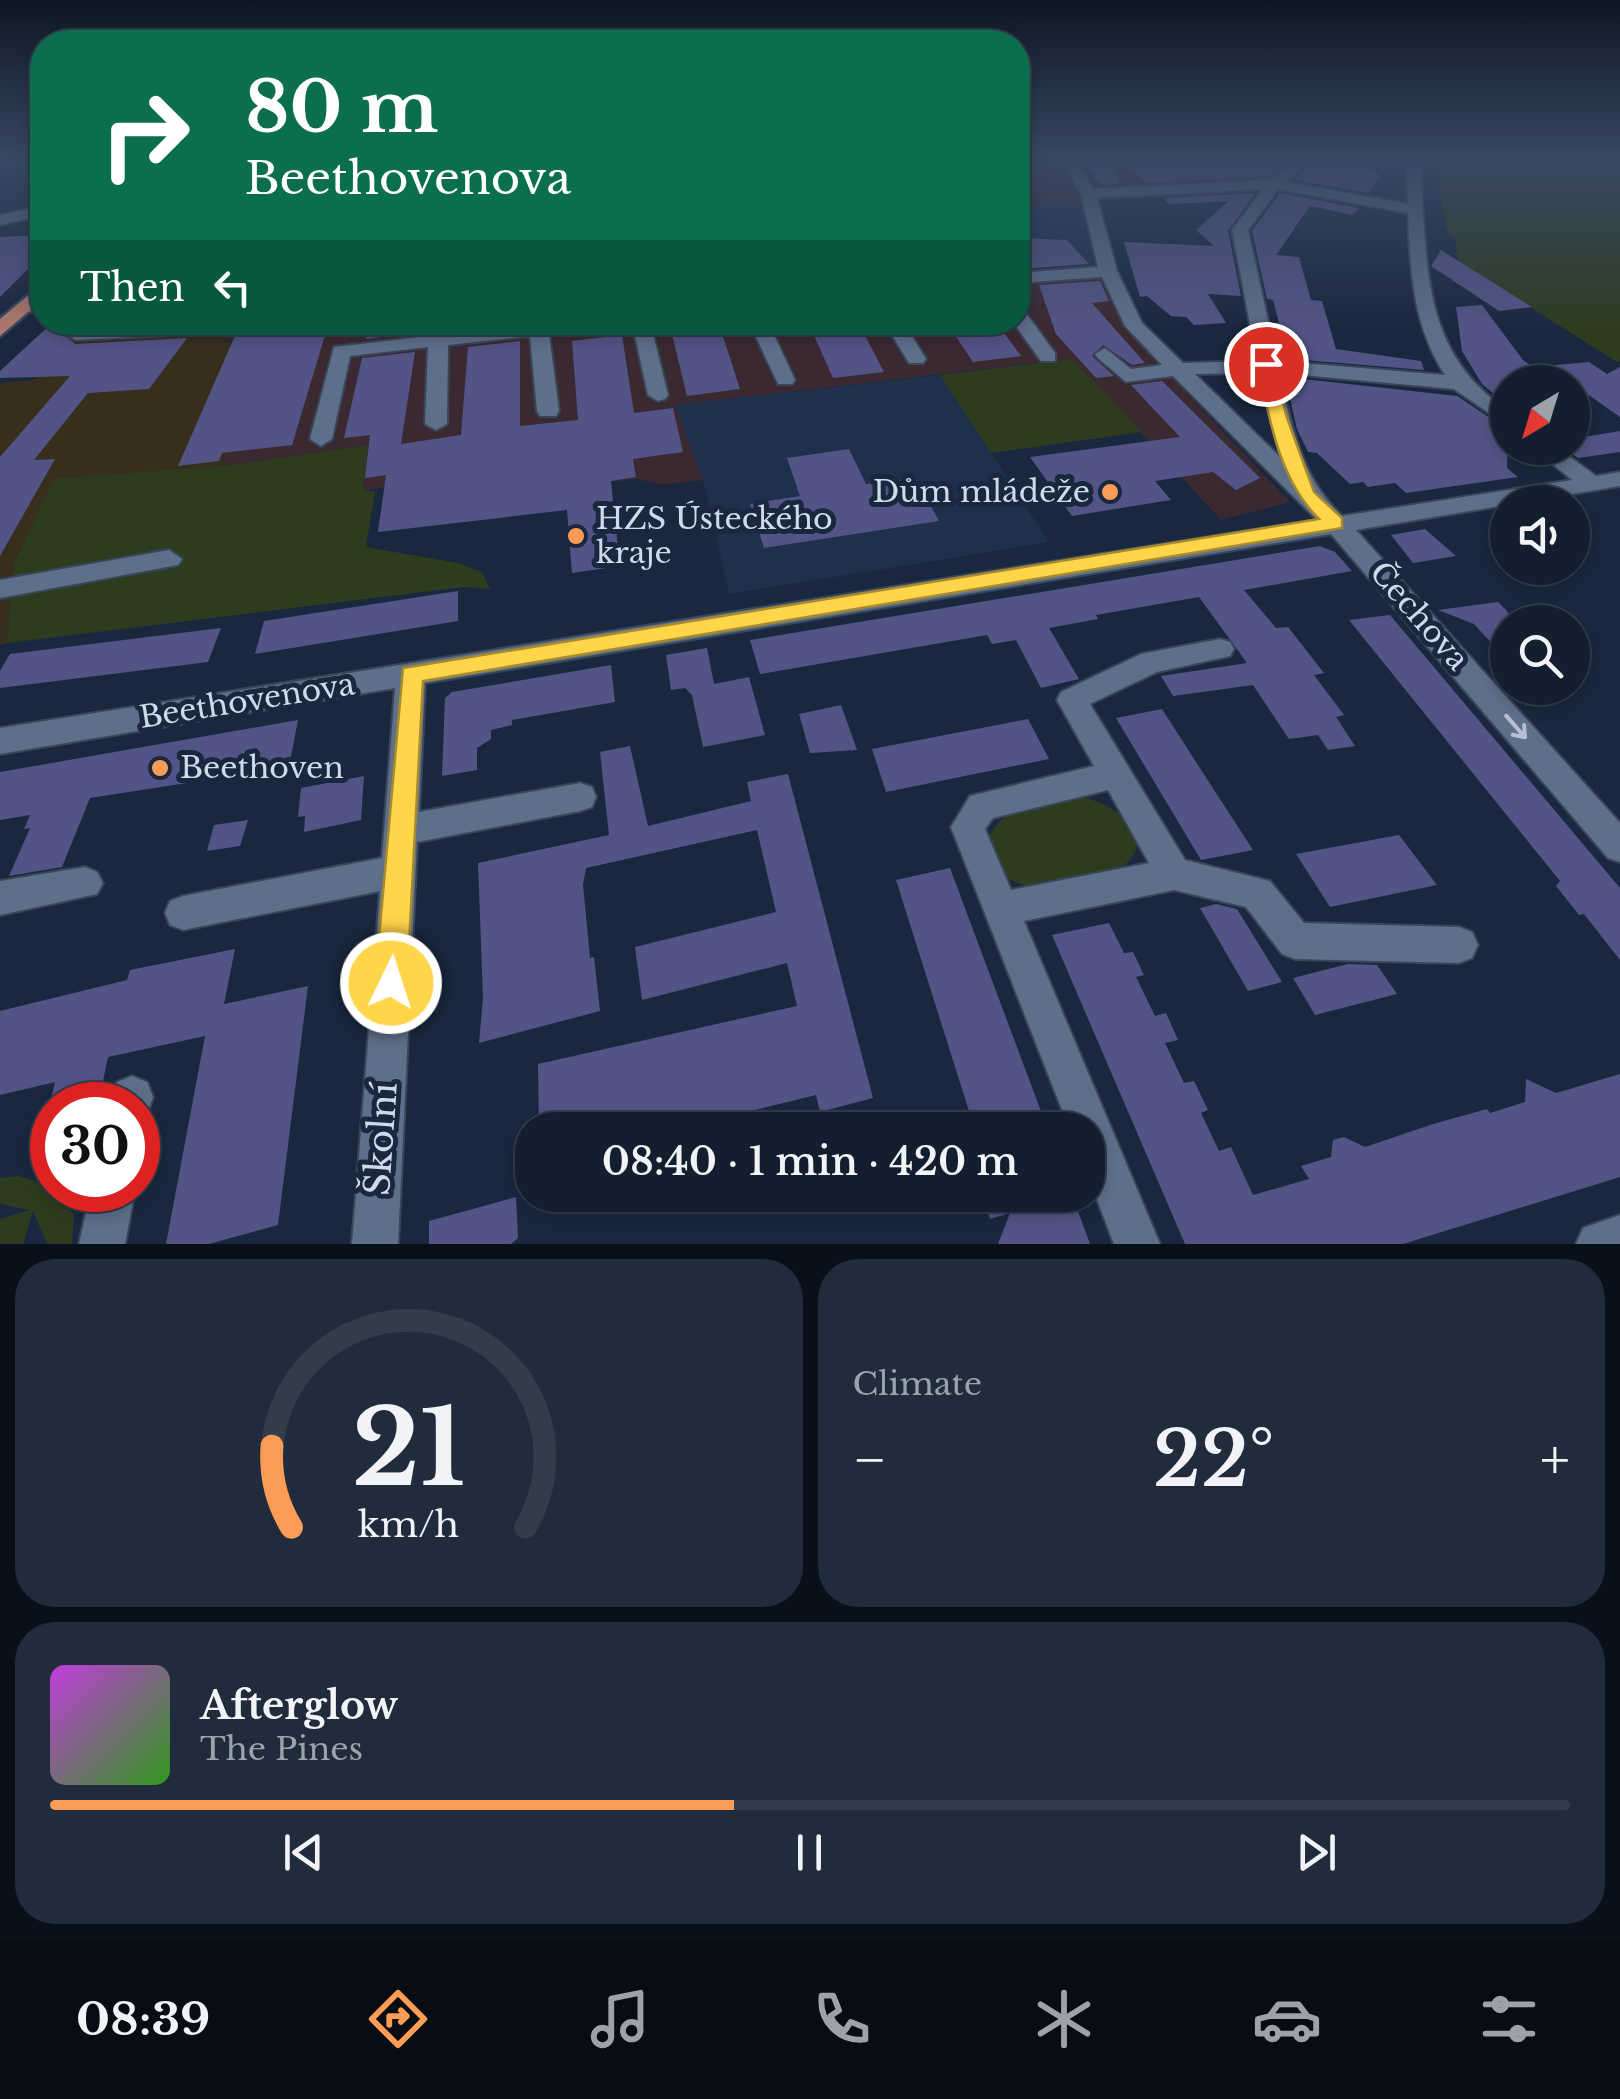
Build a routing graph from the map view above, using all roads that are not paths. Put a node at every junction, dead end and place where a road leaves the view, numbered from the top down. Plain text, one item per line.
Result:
1 (1094, 216) edge
2 (1250, 216) edge
3 (1417, 216) edge
4 (1108, 272) junction
5 (1030, 277) edge
6 (30, 309) edge
7 (0, 330) edge
8 (1030, 332) edge
9 (488, 335) edge
10 (540, 335) edge
11 (643, 335) edge
12 (764, 335) edge
13 (901, 335) edge
14 (438, 340) junction
15 (1105, 354) dead end
16 (1048, 357) dead end
17 (916, 359) dead end
18 (1266, 364) junction
19 (1177, 367) junction
20 (785, 380) dead end
21 (1460, 384) junction
22 (658, 395) dead end
23 (1490, 406) edge
24 (548, 411) dead end
25 (436, 424) dead end
26 (321, 440) dead end
27 (1567, 465) edge
28 (1620, 478) edge
29 (1590, 482) junction
30 (1305, 494) junction
31 (1335, 523) junction
32 (169, 559) dead end
33 (0, 589) edge
34 (1220, 649) dead end
35 (411, 674) junction
36 (0, 742) edge
37 (1116, 774) junction
38 (580, 797) dead end
39 (401, 830) junction
40 (1620, 847) edge
41 (398, 871) junction
42 (1174, 874) junction
43 (85, 882) dead end
44 (0, 898) edge
45 (1003, 909) junction
46 (183, 913) dead end
47 (1459, 945) dead end
48 (109, 1212) edge
49 (1620, 1238) edge
50 (102, 1244) edge
51 (375, 1244) edge
52 (1137, 1244) edge
53 (1599, 1244) edge

1 - 4 street, Čechova
2 - 18 street
3 - 21 street
4 - 5 street
4 - 19 street, Čechova
6 - 7 main road
8 - 16 street
9 - 14 street
10 - 24 street
11 - 22 street
12 - 20 street
13 - 17 street
14 - 25 street
14 - 26 street
15 - 19 street
18 - 19 street
18 - 21 street
18 - 30 street
19 - 30 street, Čechova
21 - 23 street
27 - 29 street
28 - 29 street, Beethovenova
29 - 31 street, Beethovenova
30 - 31 street, Čechova
31 - 35 street, Beethovenova
31 -> 40 street, Čechova
32 - 33 street
34 - 37 street
35 - 36 street, Beethovenova
35 - 39 street, Školní
37 - 42 street
37 - 45 street
38 - 39 street
39 - 41 street, Školní
41 - 46 street
41 - 51 street, Školní
42 - 45 street
42 - 47 street
43 - 44 street
45 - 52 street
48 - 50 street
49 - 53 street

